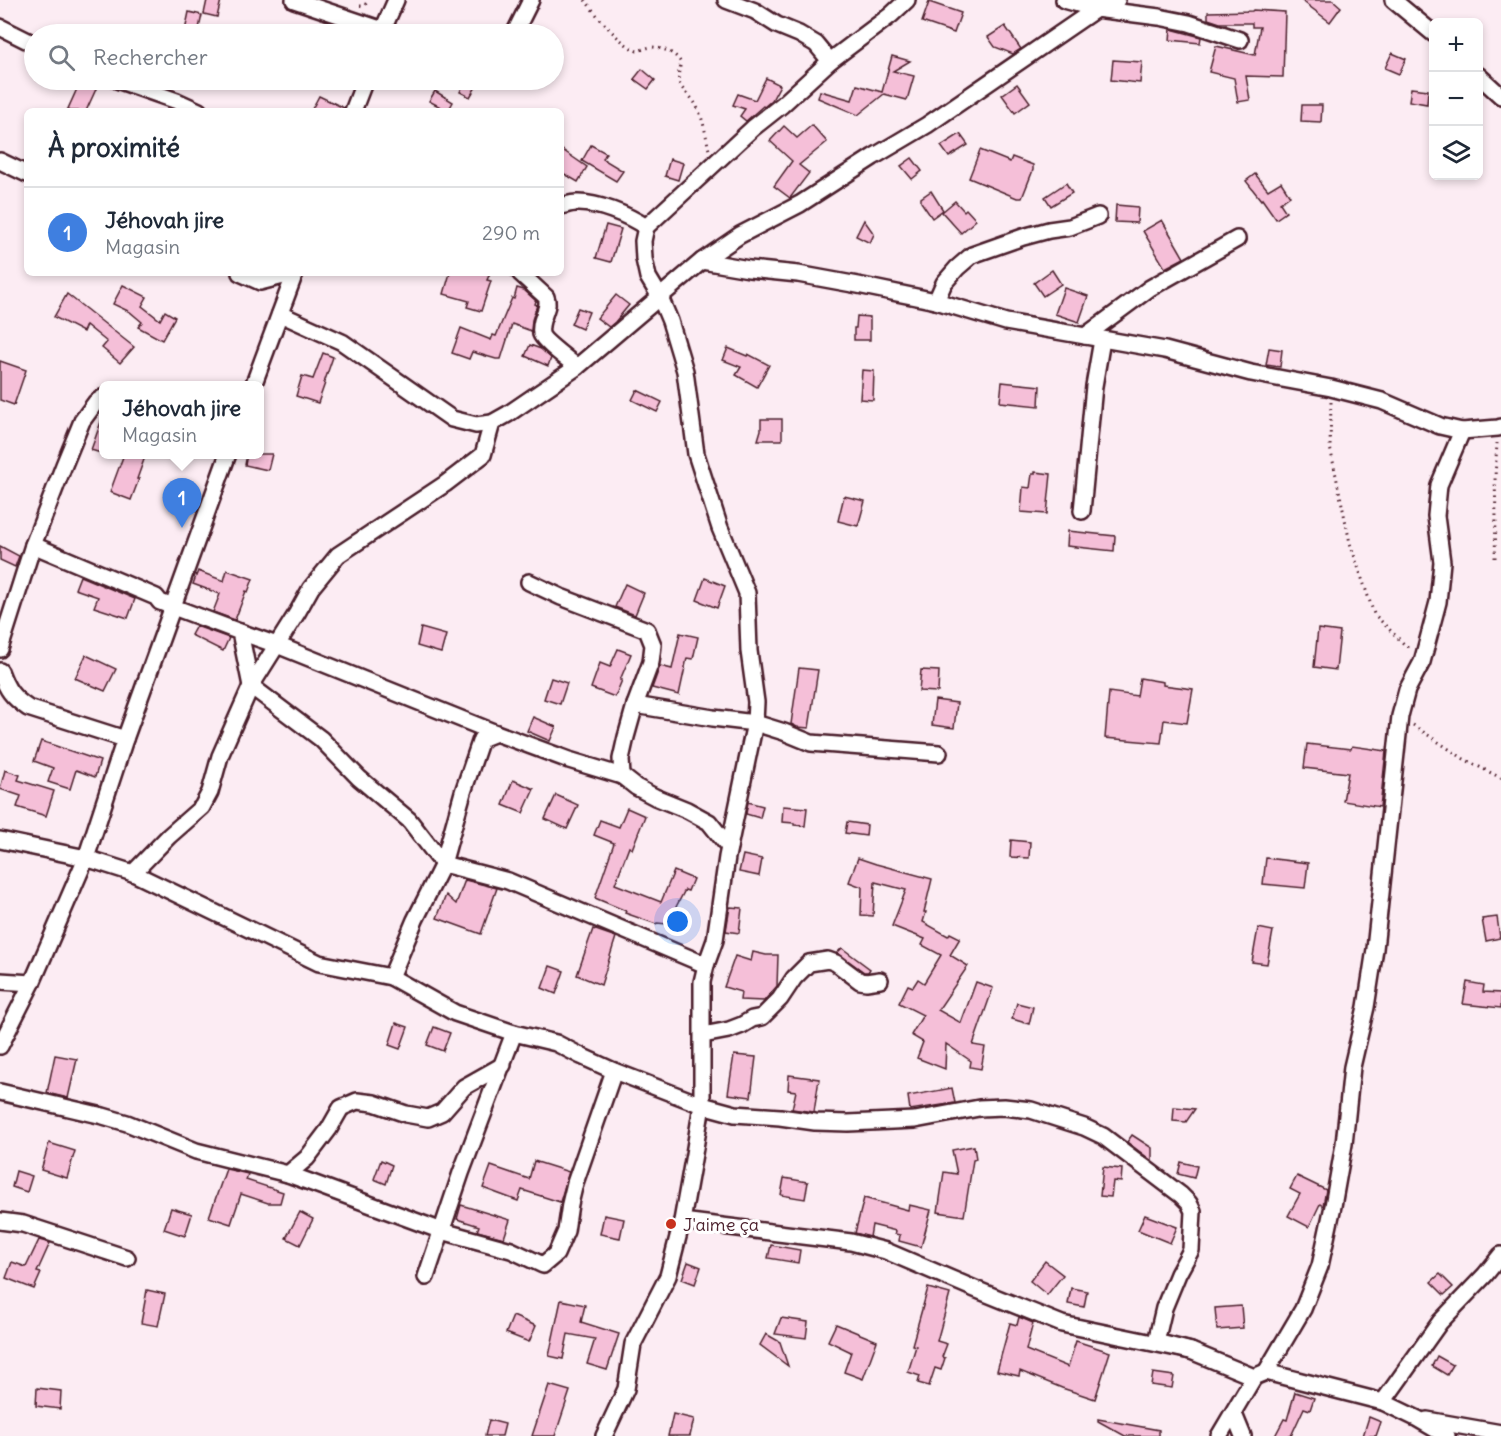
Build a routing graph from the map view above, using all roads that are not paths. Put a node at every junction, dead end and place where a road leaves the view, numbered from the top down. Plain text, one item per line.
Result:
1 (294, 0) edge
2 (396, 0) edge
3 (531, 0) edge
4 (726, 0) edge
5 (906, 0) edge
6 (1064, 0) edge
7 (1117, 0) edge
8 (1393, 0) edge
9 (1096, 9) junction
10 (361, 24) edge
11 (389, 24) edge
12 (519, 24) edge
13 (0, 27) edge
14 (1429, 30) edge
15 (24, 39) edge
16 (1240, 40) dead end
17 (830, 61) junction
18 (1483, 79) edge
19 (147, 90) edge
20 (361, 90) edge
21 (1501, 96) edge
22 (192, 108) edge
23 (354, 108) edge
24 (0, 161) edge
25 (24, 173) edge
26 (564, 205) edge
27 (1098, 216) dead end
28 (646, 227) junction
29 (1237, 239) dead end
30 (702, 261) junction
31 (247, 276) edge
32 (283, 276) edge
33 (294, 276) edge
34 (523, 276) edge
35 (260, 282) junction
36 (660, 297) junction
37 (936, 301) junction
38 (283, 307) junction
39 (1085, 336) junction
40 (1102, 340) junction
41 (577, 367) junction
42 (255, 381) edge
43 (99, 400) edge
44 (492, 423) junction
45 (1500, 427) edge
46 (1462, 430) junction
47 (226, 459) edge
48 (1083, 511) dead end
49 (33, 545) junction
50 (530, 582) dead end
51 (174, 607) junction
52 (240, 632) junction
53 (277, 645) junction
54 (0, 649) edge
55 (0, 671) edge
56 (251, 686) junction
57 (635, 705) junction
58 (755, 723) junction
59 (496, 733) junction
60 (125, 739) junction
61 (939, 753) dead end
62 (622, 776) junction
63 (0, 840) edge
64 (729, 847) junction
65 (86, 858) junction
66 (443, 864) junction
67 (134, 873) junction
68 (706, 965) junction
69 (391, 977) junction
70 (880, 980) dead end
71 (0, 981) edge
72 (32, 983) junction
73 (514, 1033) junction
74 (703, 1035) junction
75 (0, 1046) edge
76 (503, 1065) junction
77 (614, 1071) junction
78 (0, 1092) edge
79 (702, 1105) junction
80 (288, 1174) junction
81 (0, 1221) edge
82 (682, 1221) junction
83 (442, 1231) junction
84 (1501, 1255) edge
85 (127, 1258) dead end
86 (426, 1276) dead end
87 (1191, 1351) junction
88 (1260, 1374) junction
89 (1383, 1402) junction
90 (1234, 1414) junction
91 (1418, 1419) junction
92 (1501, 1433) edge
93 (604, 1436) edge
94 (1220, 1436) edge
95 (1243, 1436) edge
96 (1447, 1436) edge

1 - 10 street
2 - 11 street
3 - 12 street
4 - 17 street
5 - 17 street
6 - 9 street
7 - 9 street
8 - 14 street
9 - 16 street
9 - 30 street
13 - 15 street
17 - 28 street
18 - 21 street
19 - 22 street
20 - 23 street
24 - 25 street
26 - 28 street
27 - 37 street
28 - 36 street
29 - 39 street
30 - 36 street
30 - 37 street
31 - 35 street
32 - 35 street
33 - 38 street
34 - 41 street
35 - 38 street
36 - 41 street
36 - 58 street
37 - 39 street
38 - 42 street
38 - 44 street
39 - 40 street
40 - 46 street
40 - 48 street
41 - 44 street
43 - 49 street
44 - 53 street
45 - 46 street
46 - 88 street
47 - 51 street
49 - 51 street
49 - 54 street
50 - 57 street
51 - 52 street
51 - 60 street
52 - 53 street
52 - 56 street
53 - 56 street
53 - 59 street
55 - 60 street
56 - 66 street
56 - 67 street
57 - 58 street
57 - 62 street
58 - 61 street
58 - 64 street
59 - 62 street
59 - 66 street
60 - 65 street
62 - 64 street
63 - 65 street
64 - 68 street
65 - 67 street
65 - 72 street
66 - 68 street
66 - 69 street
67 - 69 street
68 - 74 street
69 - 73 street
70 - 74 street
71 - 72 street
72 - 75 street
73 - 76 street
73 - 77 street
74 - 79 street
76 - 80 street
76 - 83 street
77 - 79 street
77 - 83 street
78 - 80 street
79 - 82 street
79 - 87 street
80 - 83 street
81 - 85 street
82 - 87 street
82 - 93 street
83 - 86 street
84 - 89 street
87 - 88 street
88 - 89 street
88 - 90 street
89 - 91 street
90 - 94 street
90 - 95 street
91 - 92 street
91 - 96 street

